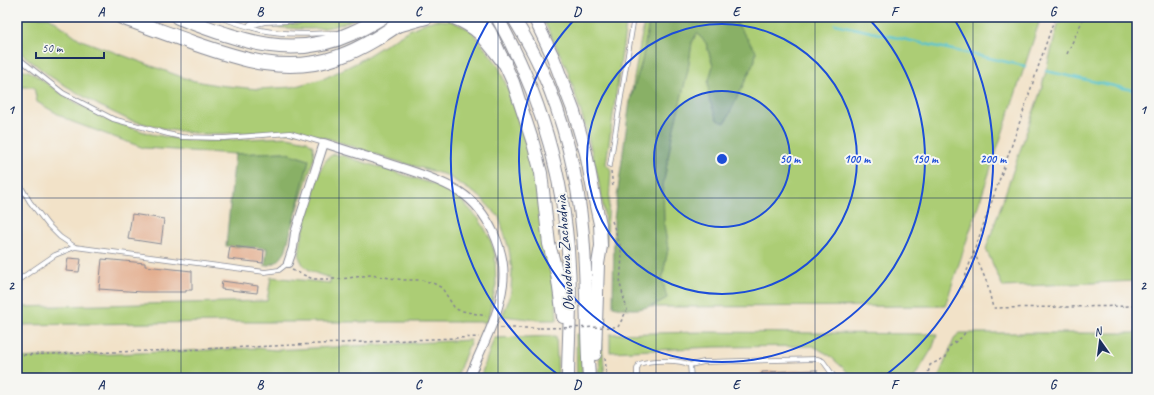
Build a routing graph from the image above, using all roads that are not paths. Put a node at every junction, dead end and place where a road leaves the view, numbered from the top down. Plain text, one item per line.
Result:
1 (122, 17) edge
2 (178, 17) edge
3 (219, 17) edge
4 (261, 17) edge
5 (305, 17) edge
6 (369, 17) edge
7 (382, 17) edge
8 (409, 17) edge
9 (426, 17) edge
10 (454, 17) edge
11 (480, 17) edge
12 (497, 17) edge
13 (514, 17) edge
14 (534, 17) edge
15 (634, 17) edge
16 (397, 25) junction
17 (246, 27) junction
18 (339, 33) junction
19 (320, 44) junction
20 (17, 57) edge
21 (504, 62) junction
22 (324, 143) junction
23 (610, 165) road end
24 (17, 171) edge
25 (17, 191) edge
26 (24, 191) junction
27 (75, 247) junction
28 (288, 263) joint
29 (17, 281) edge
30 (568, 348) junction
31 (690, 365) junction
32 (469, 378) edge
33 (568, 378) edge
34 (589, 378) edge
35 (594, 378) edge
36 (637, 378) edge
37 (691, 378) edge
38 (835, 378) edge

1 - 16 highway
2 - 19 highway
3 - 17 lane
4 - 17 lane
5 - 17 lane
6 - 18 highway
7 - 19 highway
8 - 16 highway
9 - 16 highway
10 - 21 highway
11 - 21 main road
12 - 30 main road, Obwodowa Zachodnia
13 - 34 main road, Obwodowa Zachodnia
14 - 35 main road
15 - 23 lane
17 - 18 lane
18 - 19 highway
20 - 22 lane
21 - 30 main road
22 - 28 street
22 - 32 street
24 - 26 lane
25 - 26 lane
26 - 27 lane
27 - 28 lane
27 - 29 lane
30 - 33 main road, Obwodowa Zachodnia
31 - 36 lane
31 - 37 lane
31 - 38 lane

